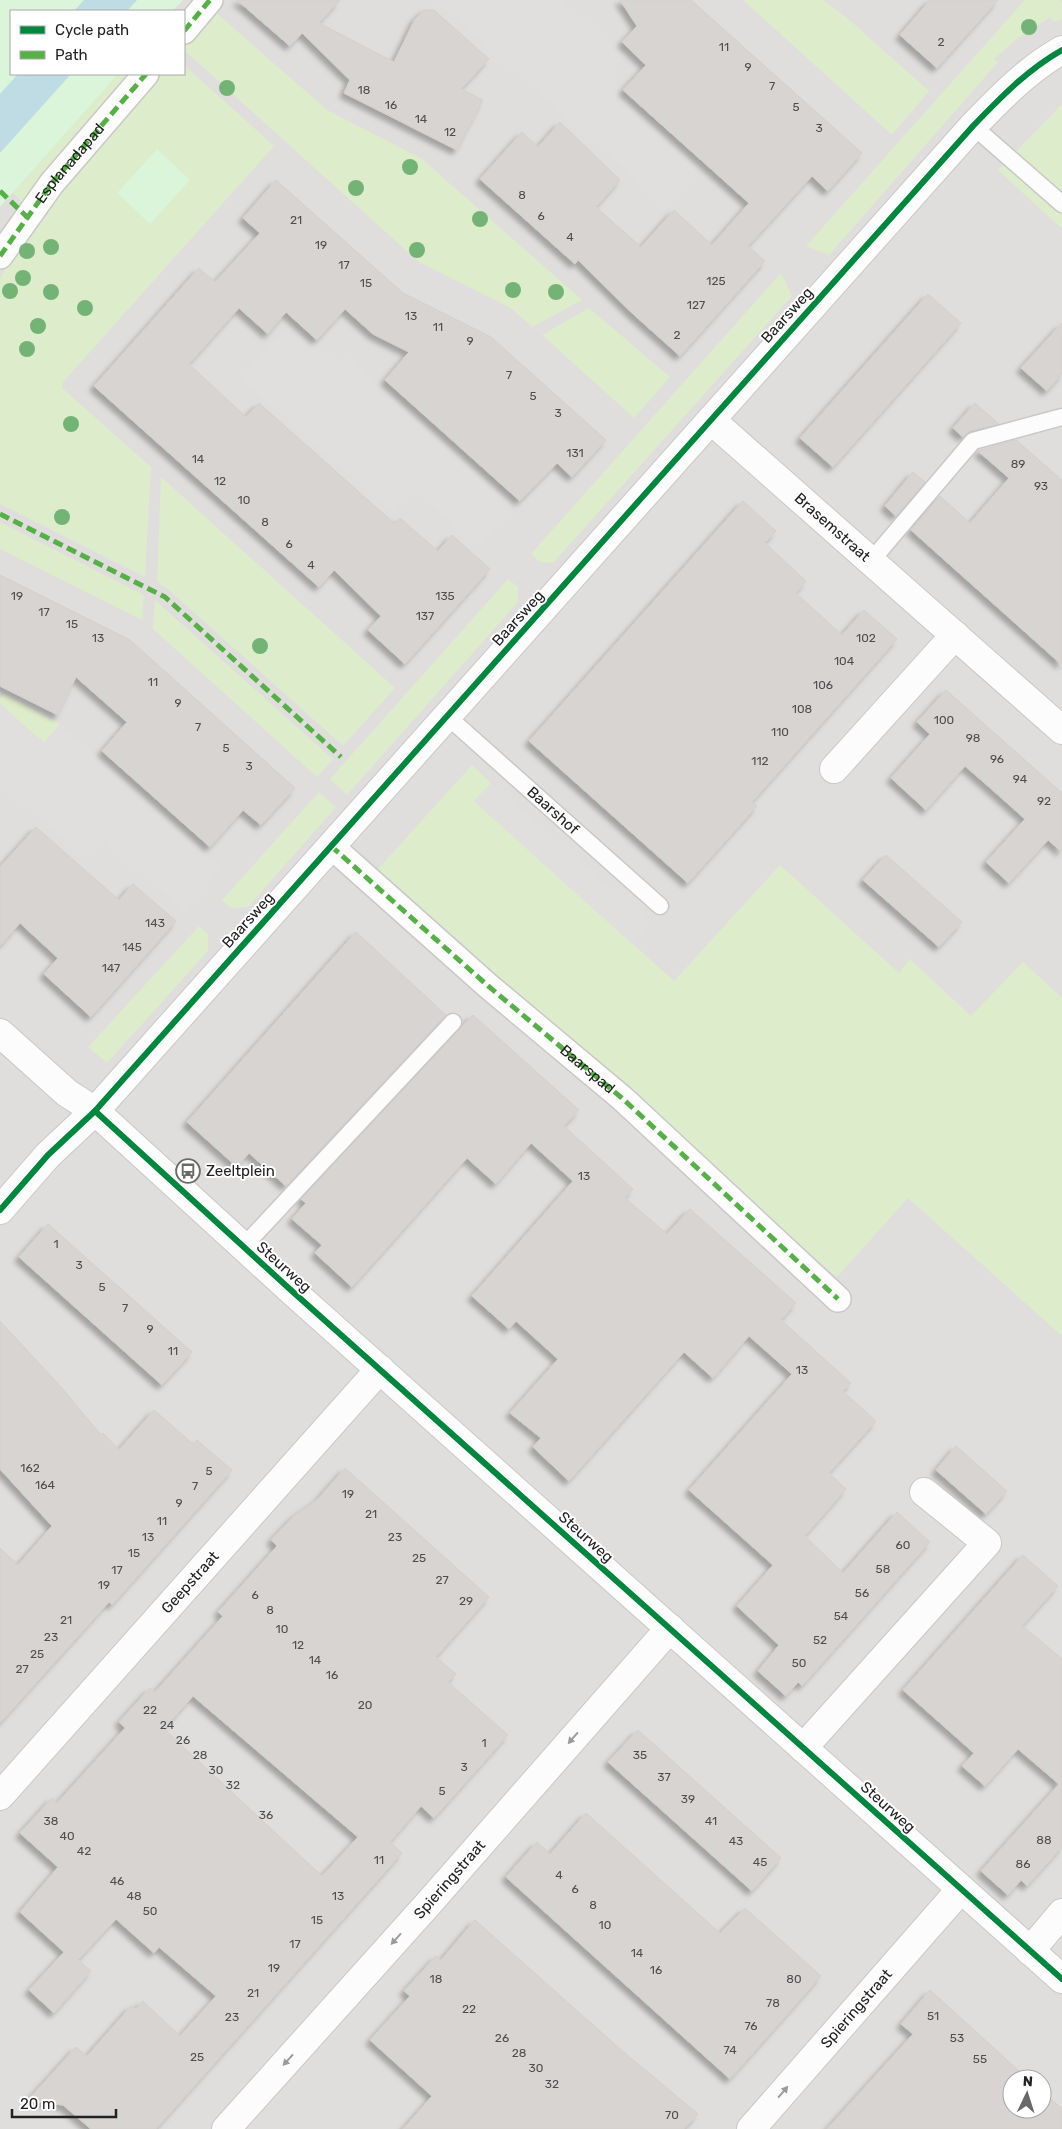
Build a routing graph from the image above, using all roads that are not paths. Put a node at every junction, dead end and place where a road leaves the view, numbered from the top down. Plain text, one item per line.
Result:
1 (210, 0) edge
2 (185, 30) edge
3 (1062, 50) edge
4 (145, 75) edge
5 (973, 126) junction
6 (1062, 204) edge
7 (0, 256) edge
8 (1062, 417) edge
9 (711, 420) junction
10 (871, 560) junction
11 (955, 635) junction
12 (447, 716) junction
13 (1062, 730) edge
14 (834, 769) dead end
15 (331, 846) junction
16 (660, 906) dead end
17 (453, 1022) dead end
18 (0, 1033) edge
19 (94, 1111) junction
20 (0, 1210) edge
21 (243, 1247) junction
22 (838, 1299) dead end
23 (380, 1369) junction
24 (924, 1492) dead end
25 (670, 1628) junction
26 (803, 1748) junction
27 (0, 1796) edge
28 (961, 1889) junction
29 (1062, 1914) edge
30 (1030, 1951) junction
31 (1062, 1979) edge
32 (226, 2129) edge
33 (751, 2129) edge

1 - 2 street
3 - 5 street, Baarsweg
4 - 7 street, Esplanadapad
5 - 6 lane
5 - 9 street, Baarsweg
8 - 10 lane
9 - 10 street, Brasemstraat
9 - 12 street, Baarsweg
10 - 11 street, Brasemstraat
11 - 13 street, Brasemstraat
11 - 14 street
12 - 15 street, Baarsweg
12 - 16 lane, Baarshof
15 - 19 street, Baarsweg
15 - 22 street, Baarspad
17 - 21 lane
18 - 19 street, Steurweg
19 - 20 street, Baarsweg
19 - 21 street, Steurweg
21 - 23 street, Steurweg
23 - 25 street, Steurweg
23 - 27 street, Geepstraat
24 - 26 street
25 - 26 street, Steurweg
25 -> 32 street, Spieringstraat
26 - 28 street, Steurweg
28 - 30 street, Steurweg
33 -> 28 street, Spieringstraat
29 - 30 street
30 - 31 street, Steurweg

